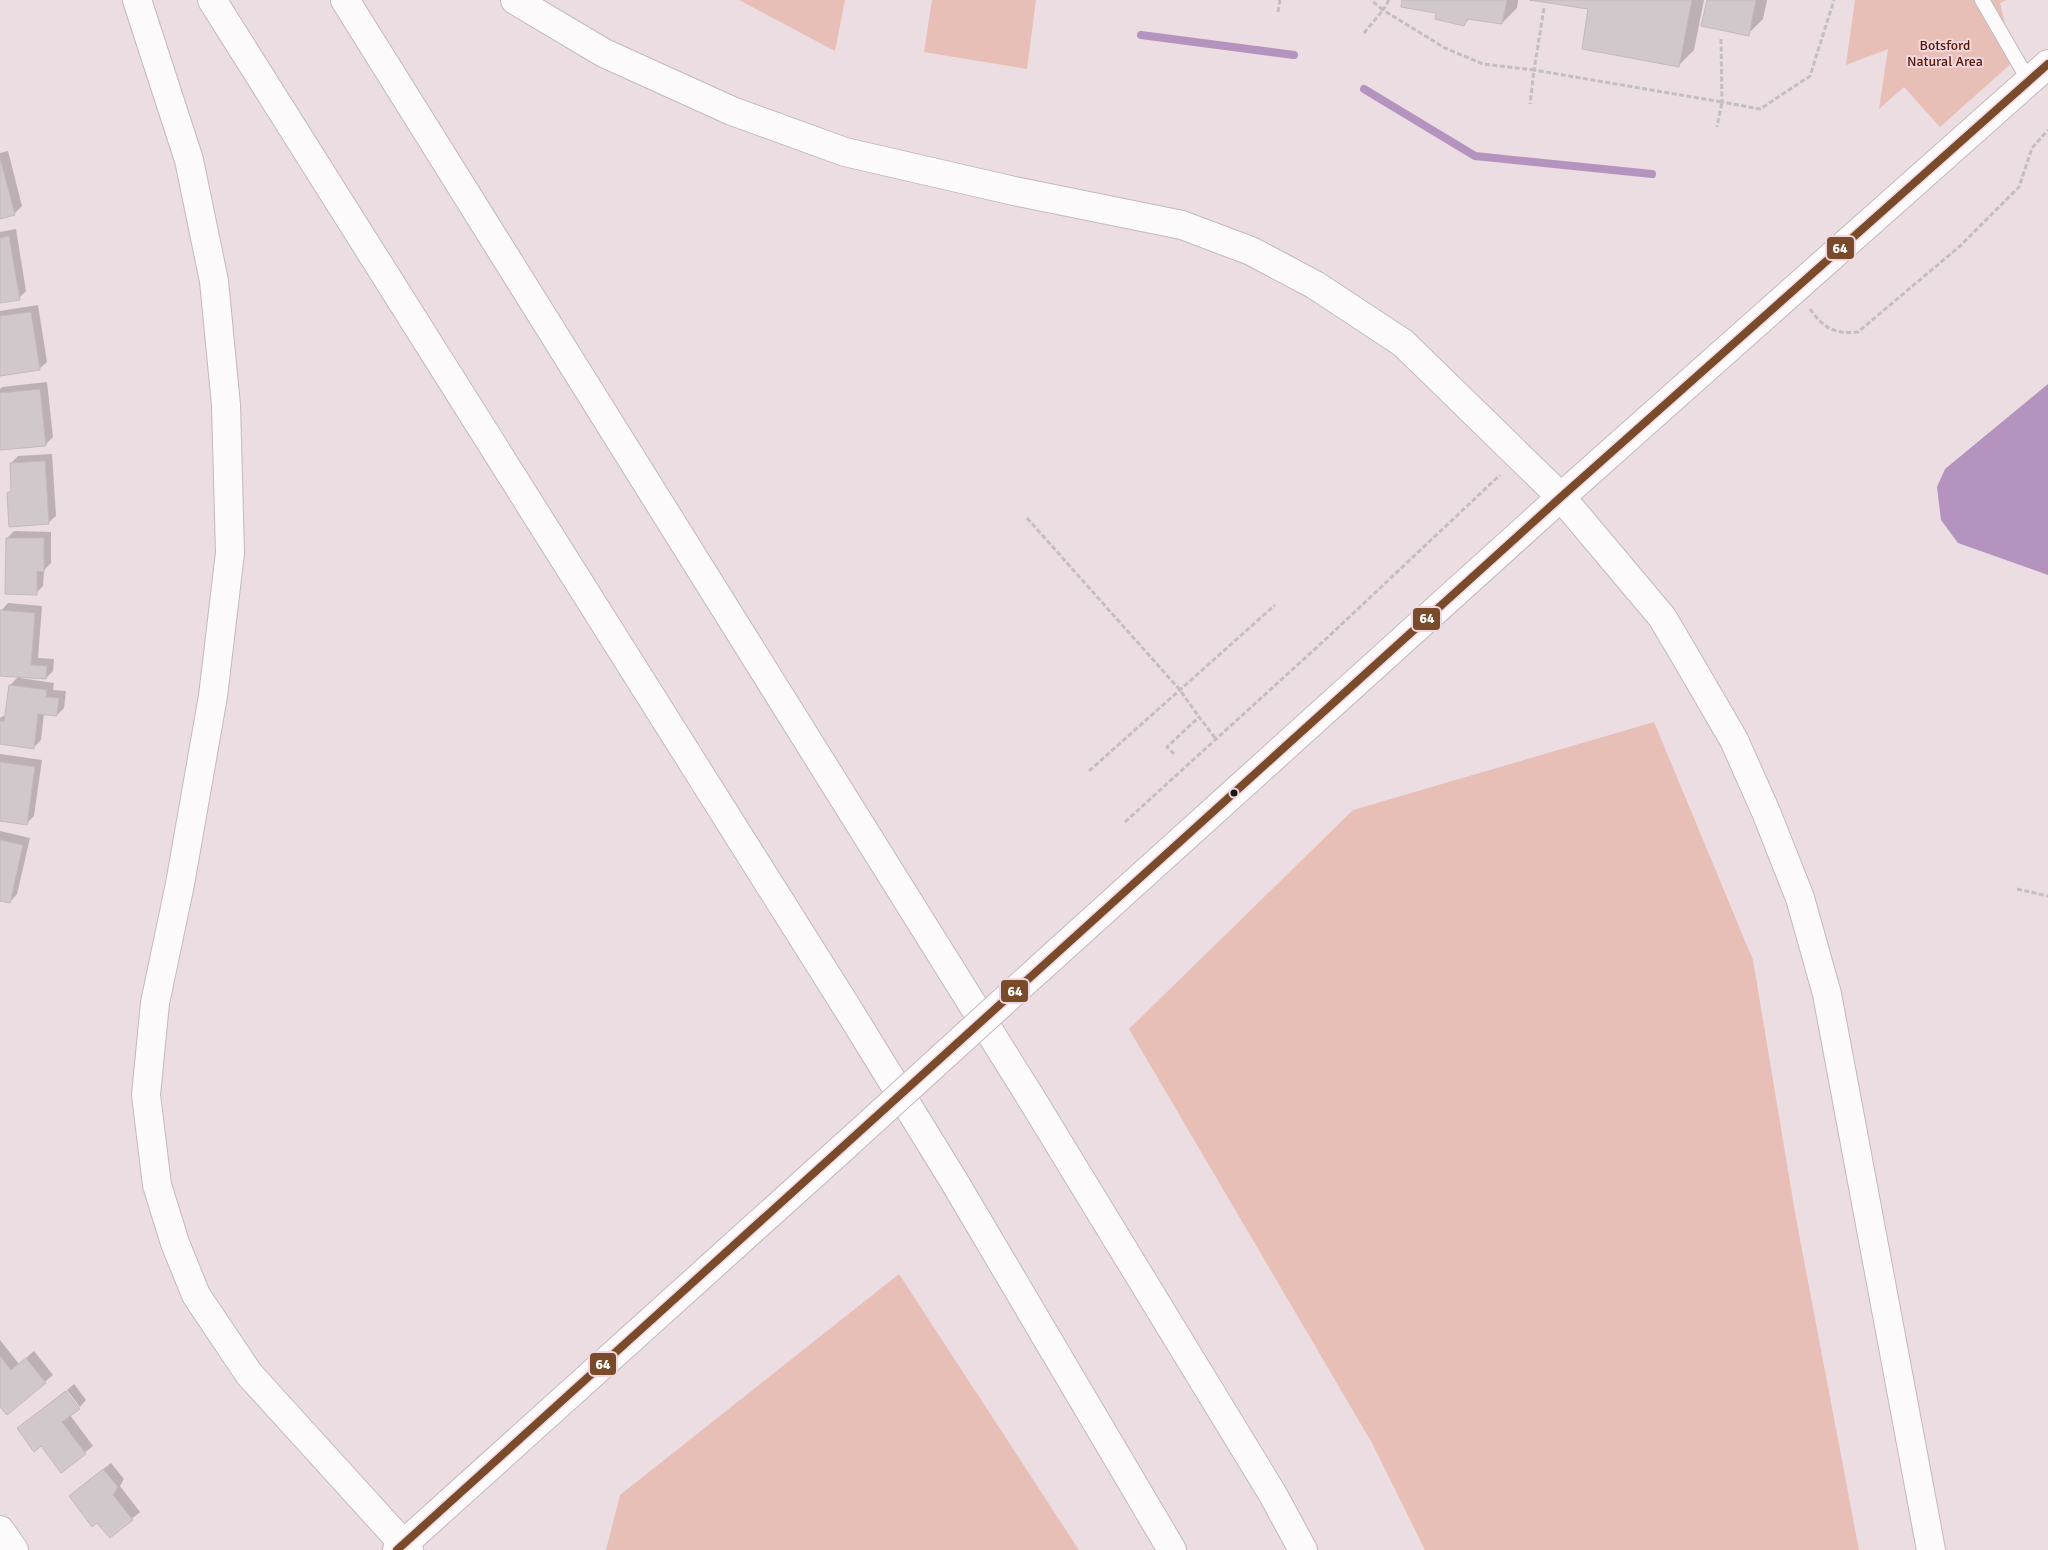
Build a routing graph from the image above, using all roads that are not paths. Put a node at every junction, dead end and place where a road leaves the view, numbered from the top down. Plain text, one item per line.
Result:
1 (137, 0) edge
2 (212, 0) edge
3 (345, 0) edge
4 (515, 0) edge
5 (1982, 0) edge
6 (2039, 73) edge
7 (1561, 497) junction
8 (0, 1530) edge
9 (403, 1548) edge
10 (14, 1550) edge
11 (1172, 1550) edge
12 (1302, 1550) edge
13 (1931, 1550) edge

1 - 9 main road
2 - 11 main road
3 - 12 main road
4 - 7 main road
5 - 6 lane
6 - 7 main road
7 - 9 main road, bridge
7 - 13 main road
8 - 10 main road

